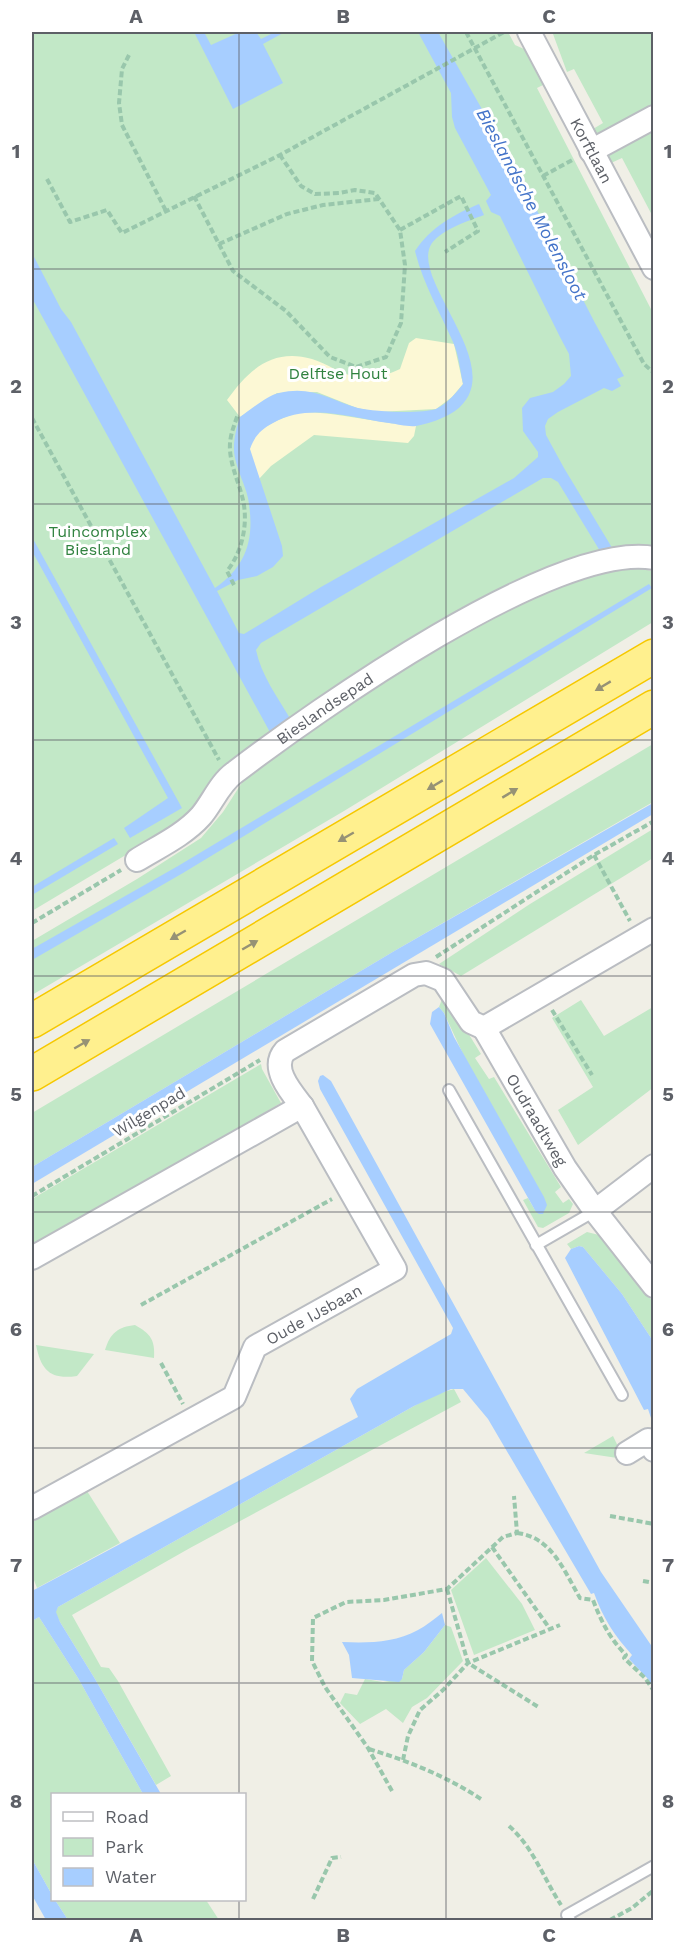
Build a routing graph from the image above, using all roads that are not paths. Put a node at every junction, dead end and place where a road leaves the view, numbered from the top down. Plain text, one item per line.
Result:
1 (529, 32) edge
2 (654, 117) edge
3 (591, 151) junction
4 (654, 268) edge
5 (654, 558) edge
6 (654, 656) edge
7 (654, 707) edge
8 (137, 860) road end
9 (646, 933) edge
10 (32, 1021) edge
11 (484, 1028) junction
12 (32, 1074) edge
13 (449, 1090) dead end
14 (302, 1106) junction
15 (654, 1166) edge
16 (595, 1211) junction
17 (536, 1245) junction
18 (32, 1258) edge
19 (654, 1286) edge
20 (622, 1395) dead end
21 (654, 1450) edge
22 (627, 1453) dead end
23 (32, 1508) edge
24 (654, 1866) edge
25 (569, 1918) edge

1 - 3 street, Korftlaan
2 - 3 street
3 - 4 street, Korftlaan
5 - 8 street, Bieslandsepad
6 -> 10 highway
12 -> 7 highway
9 - 11 street
11 - 14 street, Oude IJsbaan
11 - 16 street, Oudraadtweg
13 - 17 lane
14 - 18 street
14 - 23 street, Oude IJsbaan
15 - 16 street
16 - 17 lane
16 - 19 street, Oudraadtweg
17 - 20 lane
21 - 22 street
24 - 25 lane

